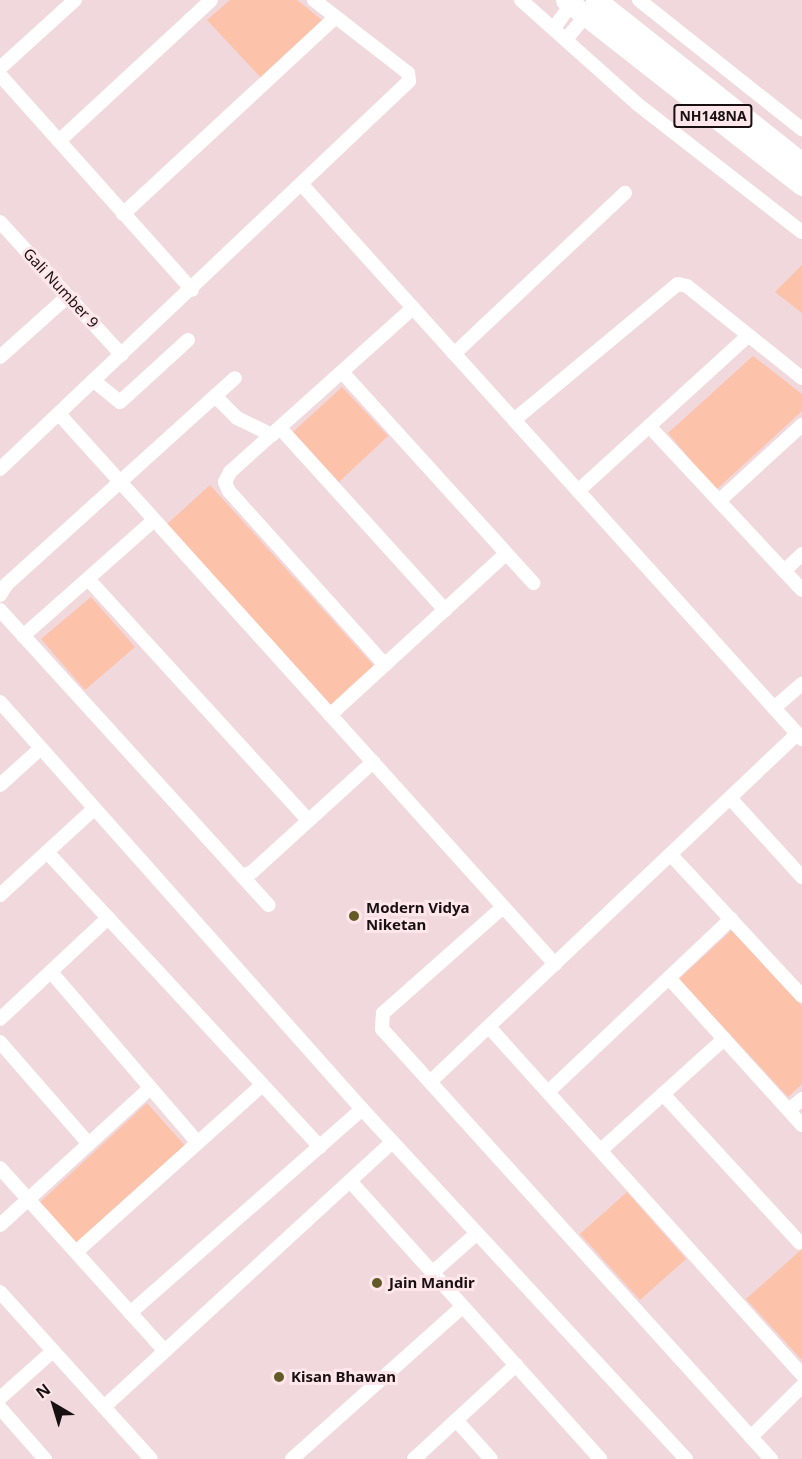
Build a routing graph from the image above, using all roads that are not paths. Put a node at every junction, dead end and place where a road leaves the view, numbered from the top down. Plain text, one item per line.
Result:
1 (75, 0) edge
2 (211, 0) edge
3 (314, 0) edge
4 (521, 0) edge
5 (566, 0) edge
6 (574, 0) edge
7 (598, 0) edge
8 (639, 0) edge
9 (336, 17) junction
10 (554, 28) junction
11 (567, 38) junction
12 (631, 39) junction
13 (0, 68) edge
14 (0, 75) edge
15 (802, 129) edge
16 (58, 141) junction
17 (802, 163) edge
18 (802, 185) edge
19 (303, 186) junction
20 (625, 193) dead end
21 (123, 214) junction
22 (0, 222) edge
23 (802, 232) edge
24 (192, 290) junction
25 (68, 296) junction
26 (413, 308) junction
27 (748, 336) junction
28 (188, 340) dead end
29 (454, 354) junction
30 (122, 355) junction
31 (0, 357) edge
32 (342, 372) junction
33 (235, 378) dead end
34 (802, 378) edge
35 (94, 381) junction
36 (215, 396) junction
37 (58, 414) junction
38 (514, 420) junction
39 (802, 425) edge
40 (649, 426) junction
41 (276, 432) junction
42 (0, 469) edge
43 (122, 484) junction
44 (578, 491) junction
45 (719, 501) junction
46 (154, 520) junction
47 (506, 554) junction
48 (802, 554) edge
49 (784, 571) junction
50 (88, 579) junction
51 (532, 583) dead end
52 (802, 590) edge
53 (0, 595) edge
54 (0, 610) edge
55 (446, 610) junction
56 (23, 636) junction
57 (385, 665) junction
58 (802, 684) edge
59 (0, 702) edge
60 (774, 708) junction
61 (330, 715) junction
62 (800, 737) edge
63 (41, 748) junction
64 (372, 762) junction
65 (0, 785) edge
66 (730, 798) junction
67 (94, 809) junction
68 (307, 819) junction
69 (47, 852) junction
70 (671, 855) junction
71 (242, 876) junction
72 (802, 878) edge
73 (0, 895) edge
74 (268, 905) dead end
75 (503, 907) junction
76 (108, 918) junction
77 (730, 919) junction
78 (555, 964) junction
79 (51, 972) junction
80 (669, 978) junction
81 (802, 996) edge
82 (0, 1019) edge
83 (489, 1027) junction
84 (724, 1039) junction
85 (0, 1042) edge
86 (430, 1082) junction
87 (262, 1085) junction
88 (150, 1088) junction
89 (548, 1092) junction
90 (663, 1094) junction
91 (802, 1099) edge
92 (362, 1109) junction
93 (789, 1110) junction
94 (802, 1125) edge
95 (393, 1142) junction
96 (198, 1143) junction
97 (89, 1144) junction
98 (320, 1147) junction
99 (601, 1150) junction
100 (0, 1168) edge
101 (350, 1181) junction
102 (28, 1199) junction
103 (0, 1225) edge
104 (477, 1233) junction
105 (800, 1243) dead end
106 (76, 1252) junction
107 (432, 1273) junction
108 (0, 1292) edge
109 (462, 1307) junction
110 (130, 1313) junction
111 (53, 1351) junction
112 (165, 1351) junction
113 (516, 1365) junction
114 (802, 1376) edge
115 (802, 1386) edge
116 (0, 1398) edge
117 (104, 1407) junction
118 (0, 1408) edge
119 (456, 1420) junction
120 (751, 1437) junction
121 (45, 1459) edge
122 (151, 1459) edge
123 (292, 1459) edge
124 (414, 1459) edge
125 (491, 1459) edge
126 (600, 1459) edge
127 (686, 1459) edge
128 (771, 1459) edge

1 - 13 street
2 - 16 street
3 - 9 street
4 - 10 street
5 - 12 highway, NH148NA
6 - 10 street
7 - 11 street
7 - 12 highway, NH148NA
8 - 15 street
9 - 19 street
9 - 21 street
10 - 11 street
11 - 23 street
12 - 17 highway, NH148NA
12 - 18 highway, NH148NA
14 - 16 street
16 - 21 street
19 - 24 street
19 - 26 street
20 - 29 street
21 - 24 street
22 - 25 street, Gali Number 9
24 - 30 street
25 - 30 street, Gali Number 9
25 - 31 street
26 - 29 street
26 - 32 street
27 - 34 street
27 - 38 street
27 - 40 street
28 - 35 street
29 - 38 street
30 - 35 street
32 - 41 street
32 - 47 street
33 - 36 street
35 - 37 street
36 - 41 street
36 - 43 street
37 - 42 street
37 - 43 street
38 - 44 street
39 - 45 street
40 - 44 street
40 - 45 street
41 - 55 street
41 - 57 street
43 - 46 street
43 - 53 street
44 - 60 street
45 - 49 street
46 - 50 street
46 - 61 street
47 - 51 street
47 - 55 street
48 - 49 street
49 - 52 street
50 - 56 street
50 - 68 street
54 - 56 street
55 - 57 street
56 - 71 street
57 - 61 street
58 - 60 street
59 - 63 street
60 - 62 street
61 - 64 street
62 - 66 street
63 - 65 street
63 - 67 street
64 - 68 street
64 - 75 street
66 - 70 street
66 - 72 street
67 - 69 street
67 - 92 street
68 - 71 street
69 - 73 street
69 - 76 street
70 - 77 street
70 - 78 street
71 - 74 street
75 - 78 street
75 - 86 street
76 - 79 street
76 - 87 street
77 - 80 street
77 - 81 street
78 - 83 street
79 - 82 street
79 - 88 street
80 - 84 street
80 - 89 street
83 - 86 street
83 - 89 street
84 - 90 street
84 - 93 street
85 - 97 street
86 - 120 street
87 - 96 street
87 - 98 street
88 - 96 street
88 - 97 street
89 - 99 street
90 - 99 street
90 - 105 street
91 - 93 street
92 - 95 street
92 - 98 street
93 - 94 street
95 - 101 street
95 - 104 street
96 - 106 street
97 - 102 street
98 - 110 street
99 - 114 street
100 - 102 street
101 - 107 street
101 - 112 street
102 - 103 street
102 - 106 street
104 - 107 street
104 - 127 street
106 - 110 street
107 - 109 street
108 - 111 street
109 - 113 street
109 - 123 street
110 - 112 street
111 - 116 street
111 - 117 street
112 - 117 street
113 - 119 street
113 - 126 street
115 - 120 street
117 - 122 street
118 - 121 street
119 - 124 street
119 - 125 street
120 - 128 street

